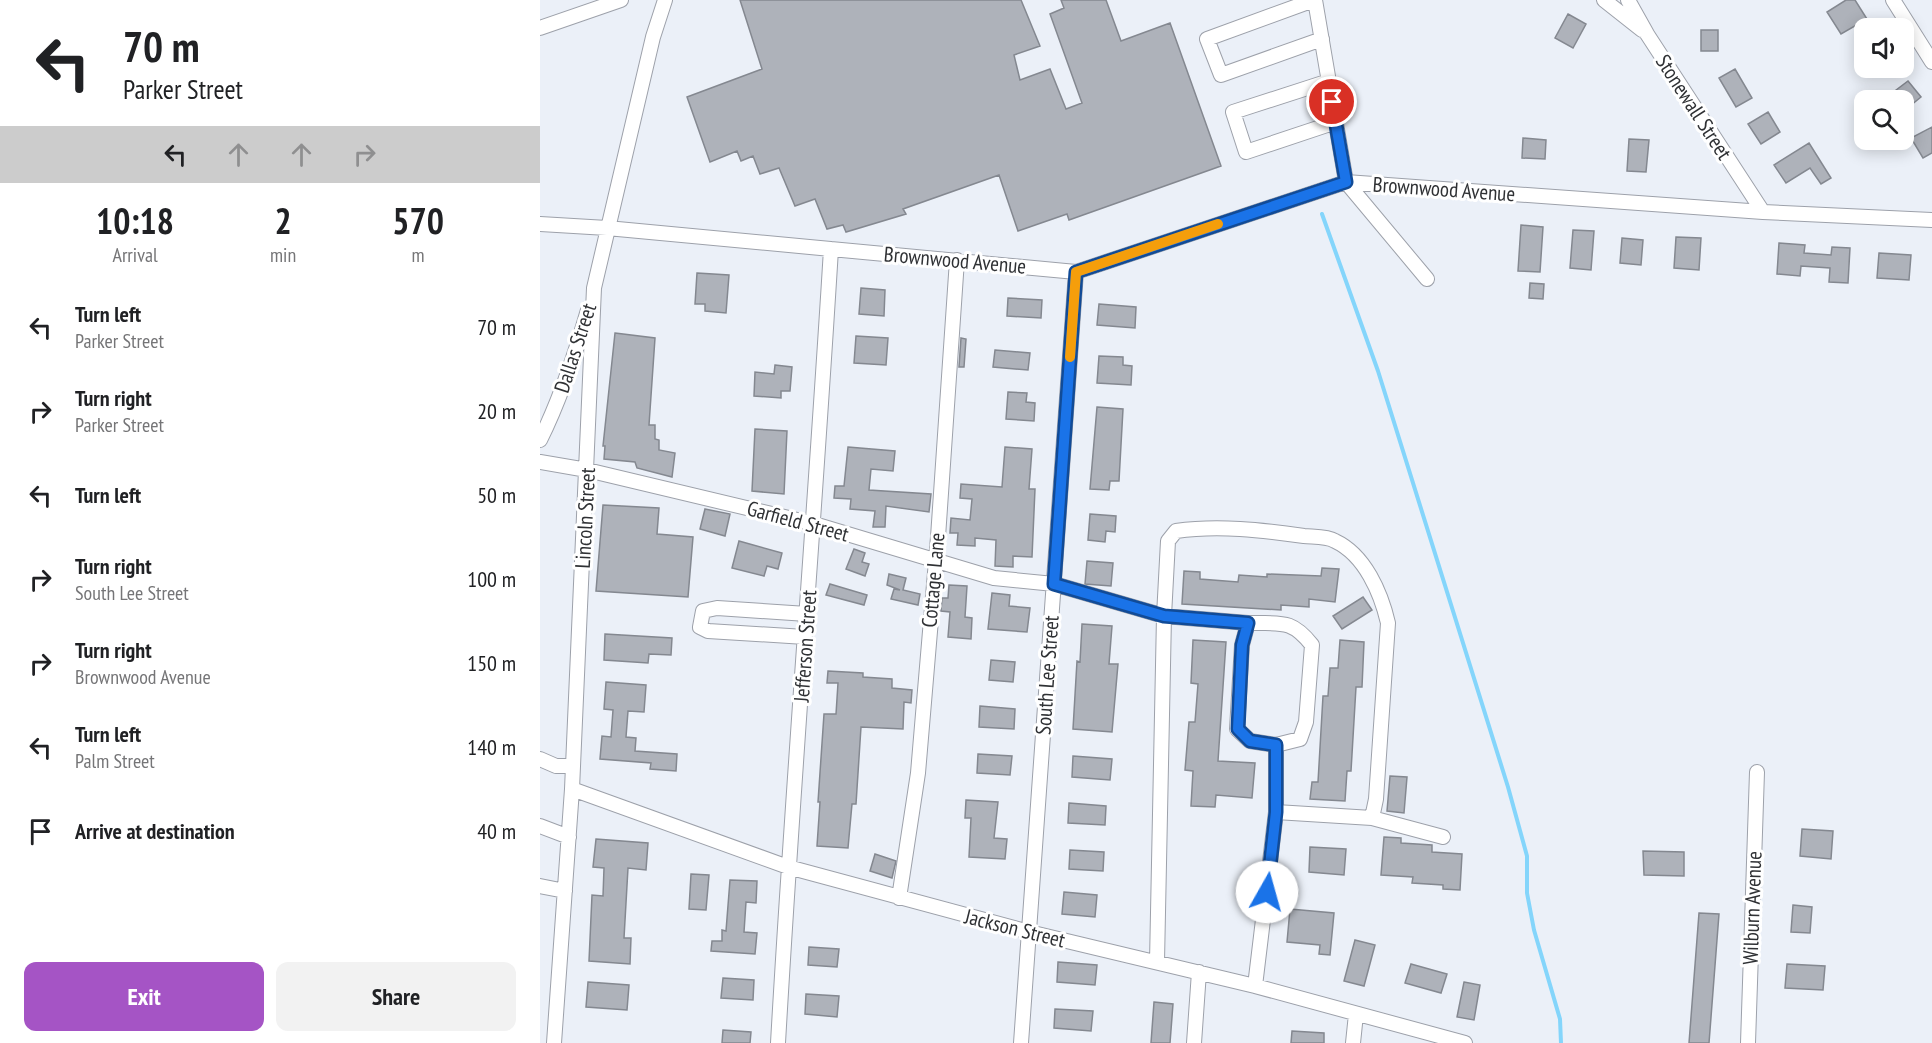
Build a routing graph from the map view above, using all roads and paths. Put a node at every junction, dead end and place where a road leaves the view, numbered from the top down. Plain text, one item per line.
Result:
1 (621, 0) edge
2 (664, 0) edge
3 (1315, 0) edge
4 (1604, 0) edge
5 (1628, 0) edge
6 (1893, 0) edge
7 (540, 28) edge
8 (1647, 34) junction
9 (1322, 39) junction
10 (1932, 62) edge
11 (1329, 81) junction
12 (1336, 122) junction
13 (1346, 182) junction
14 (1762, 212) junction
15 (1932, 220) edge
16 (540, 224) edge
17 (607, 228) junction
18 (831, 249) junction
19 (957, 260) junction
20 (1076, 272) junction
21 (1427, 279) dead end
22 (594, 288) junction
23 (540, 440) edge
24 (540, 462) edge
25 (587, 470) junction
26 (814, 524) junction
27 (936, 560) junction
28 (1054, 584) junction
29 (807, 614) junction
30 (1164, 616) junction
31 (1248, 623) junction
32 (806, 637) junction
33 (1276, 745) junction
34 (540, 759) edge
35 (573, 766) junction
36 (1757, 772) dead end
37 (572, 789) junction
38 (1276, 812) junction
39 (1372, 818) junction
40 (540, 825) edge
41 (568, 837) junction
42 (1443, 837) dead end
43 (788, 867) junction
44 (540, 886) edge
45 (565, 891) junction
46 (899, 898) junction
47 (1029, 932) junction
48 (1157, 962) junction
49 (1199, 972) junction
50 (1255, 986) junction
51 (1356, 1014) junction
52 (554, 1043) edge
53 (778, 1043) edge
54 (1021, 1043) edge
55 (1194, 1043) edge
56 (1353, 1043) edge
57 (1465, 1043) edge
58 (1748, 1043) edge

1 - 7 street
2 - 17 street, Lincoln Street
3 - 9 street
3 - 9 street
4 - 8 street
5 - 8 street, Stonewall Street
6 - 10 street
8 - 14 street, Stonewall Street
9 - 11 street
11 - 12 street
11 - 12 street
12 - 13 street
13 - 14 street, Brownwood Avenue
13 - 20 street, Brownwood Avenue
13 - 21 street
14 - 15 street, Brownwood Avenue
16 - 17 street, Brownwood Avenue
17 - 18 street, Brownwood Avenue
17 - 22 street, Lincoln Street
18 - 19 street, Brownwood Avenue
18 - 26 street, Jefferson Street
19 - 20 street, Brownwood Avenue
19 - 27 street, Cottage Lane
20 - 28 street, South Lee Street
22 - 23 street, Dallas Street
22 - 25 street, Lincoln Street
24 - 25 street, Garfield Street
25 - 26 street, Garfield Street
25 - 35 street, Lincoln Street
26 - 27 street, Garfield Street
26 - 29 street, Jefferson Street
27 - 28 street, Garfield Street
27 - 46 street, Cottage Lane
28 - 30 street, Garfield Street
28 - 47 street, South Lee Street
29 - 32 street, Jefferson Street
29 - 32 street
30 - 31 street, Garfield Street
30 - 39 street
30 - 48 street
31 - 33 street
31 - 33 street, Garfield Street
32 - 43 street, Jefferson Street
33 - 38 street
34 - 35 street
35 - 37 street, Lincoln Street
36 - 58 street, Wilburn Avenue
37 - 41 street, Lincoln Street
37 - 43 street, Jackson Street
38 - 39 street
38 - 50 street
39 - 42 street
40 - 41 street
41 - 45 street, Lincoln Street
43 - 46 street, Jackson Street
43 - 53 street, Jefferson Street
44 - 45 street
45 - 52 street, Lincoln Street
46 - 47 street, Jackson Street
47 - 48 street, Jackson Street
47 - 54 street, South Lee Street
48 - 49 street, Jackson Street
49 - 50 street, Jackson Street
49 - 55 street
50 - 51 street, Jackson Street
51 - 56 street
51 - 57 street, Jackson Street

